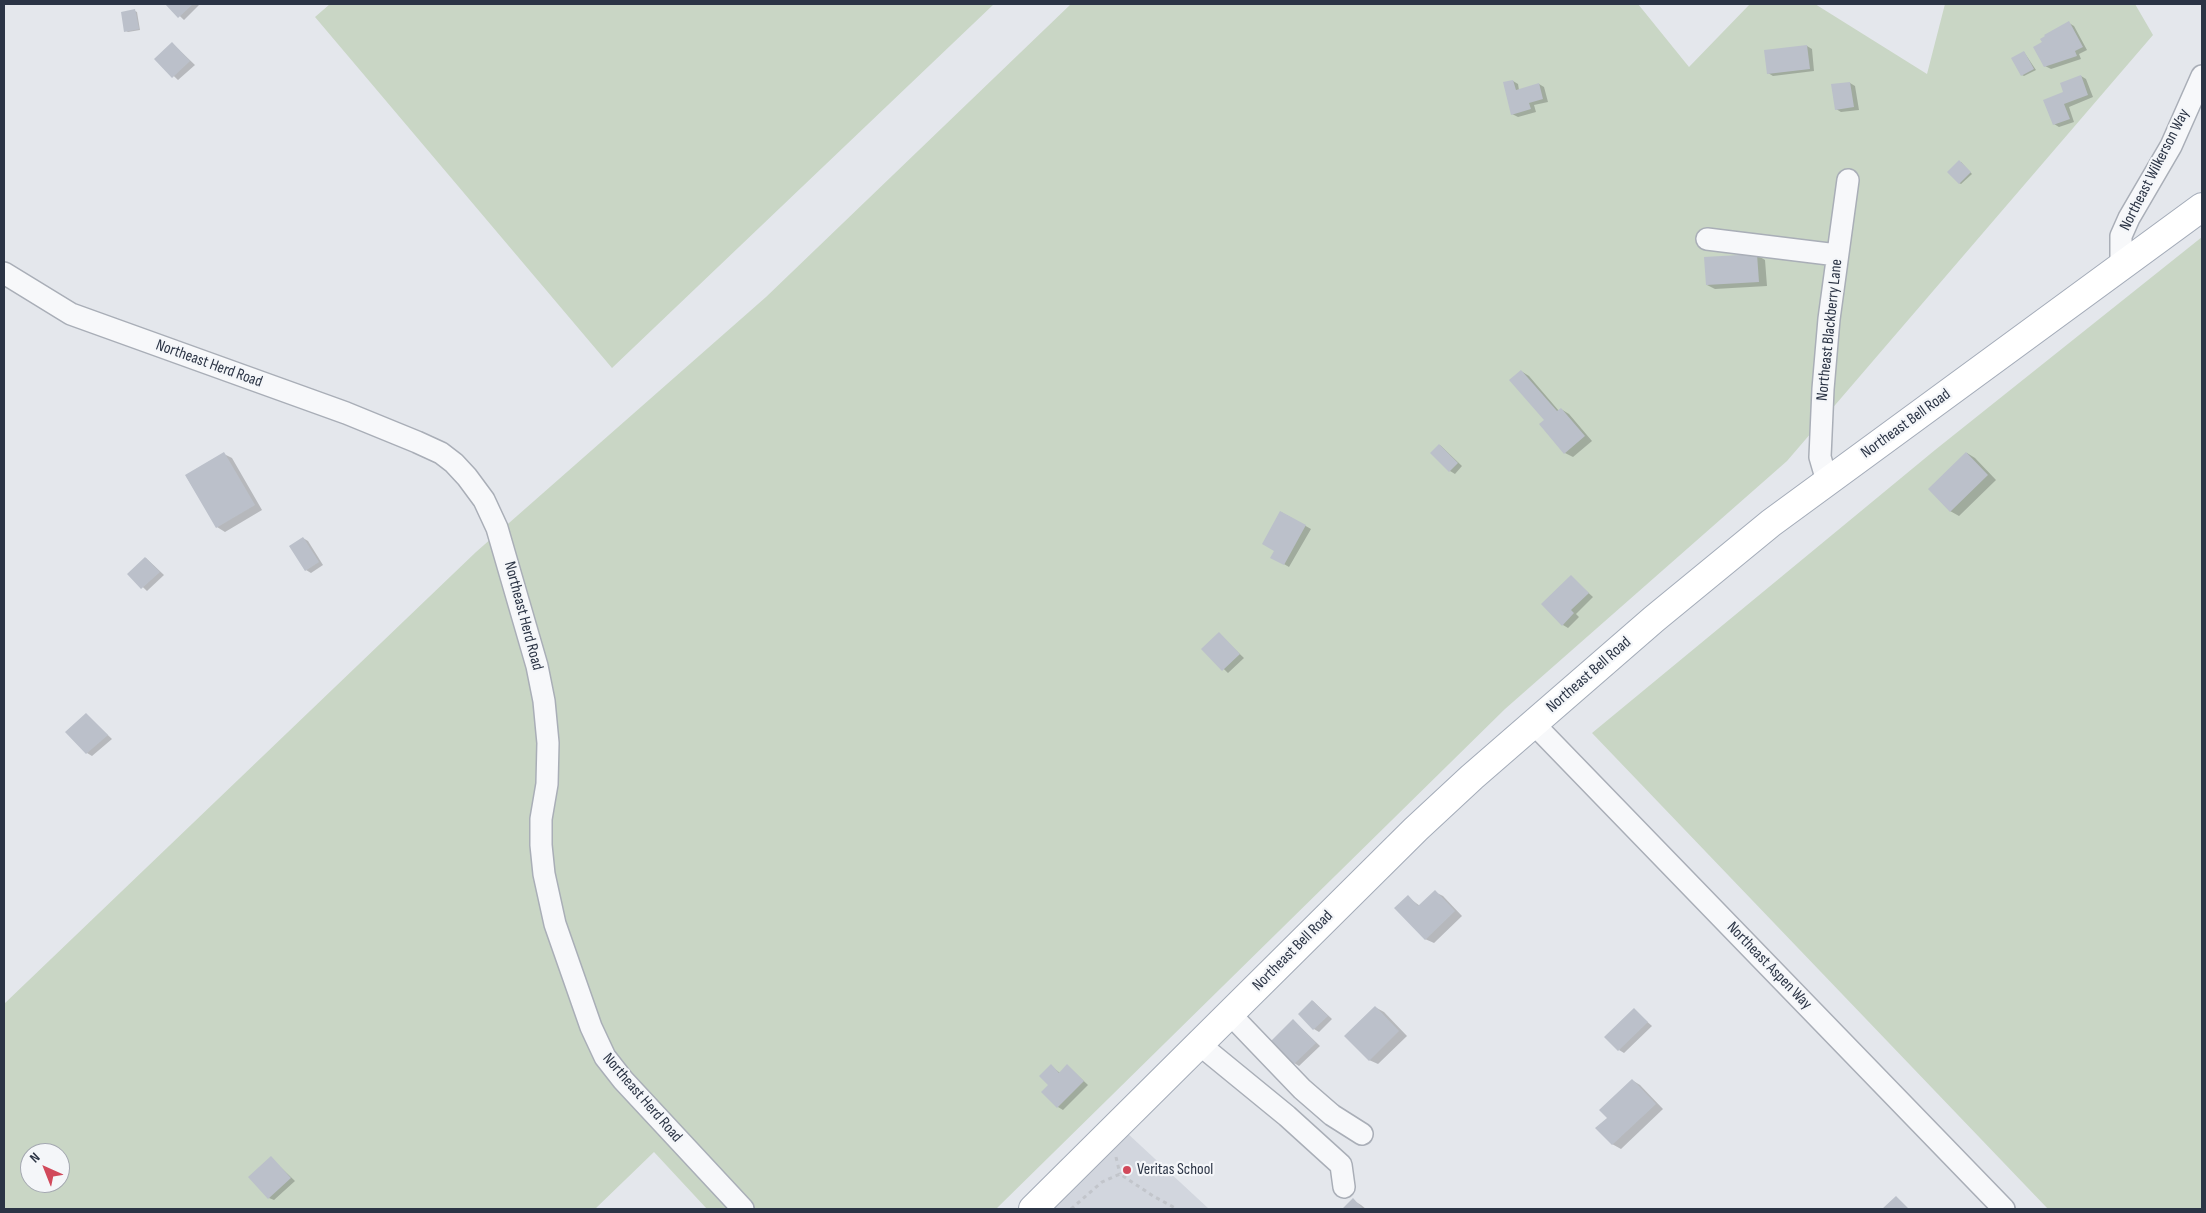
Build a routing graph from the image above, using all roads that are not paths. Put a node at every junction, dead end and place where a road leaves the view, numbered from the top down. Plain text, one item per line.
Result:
1 (2202, 76) edge
2 (1848, 180) dead end
3 (2202, 207) edge
4 (1707, 239) dead end
5 (1837, 255) junction
6 (2121, 268) junction
7 (4, 273) edge
8 (1827, 481) junction
9 (1533, 723) junction
10 (1230, 1014) junction
11 (1200, 1044) junction
12 (1362, 1134) dead end
13 (1344, 1187) dead end
14 (743, 1209) edge
15 (1033, 1209) edge
16 (2004, 1209) edge

1 - 6 street, Northeast Wilkerson Way
2 - 5 street, Northeast Blackberry Lane
3 - 6 main road, Northeast Bell Road
4 - 5 street
5 - 8 street, Northeast Blackberry Lane
6 - 8 main road, Northeast Bell Road
7 - 14 street, Northeast Herd Road
8 - 9 main road, Northeast Bell Road
9 - 10 main road, Northeast Bell Road
9 - 16 street, Northeast Aspen Way
10 - 11 main road, Northeast Bell Road
10 - 12 street
11 - 13 street
11 - 15 main road, Northeast Bell Road

